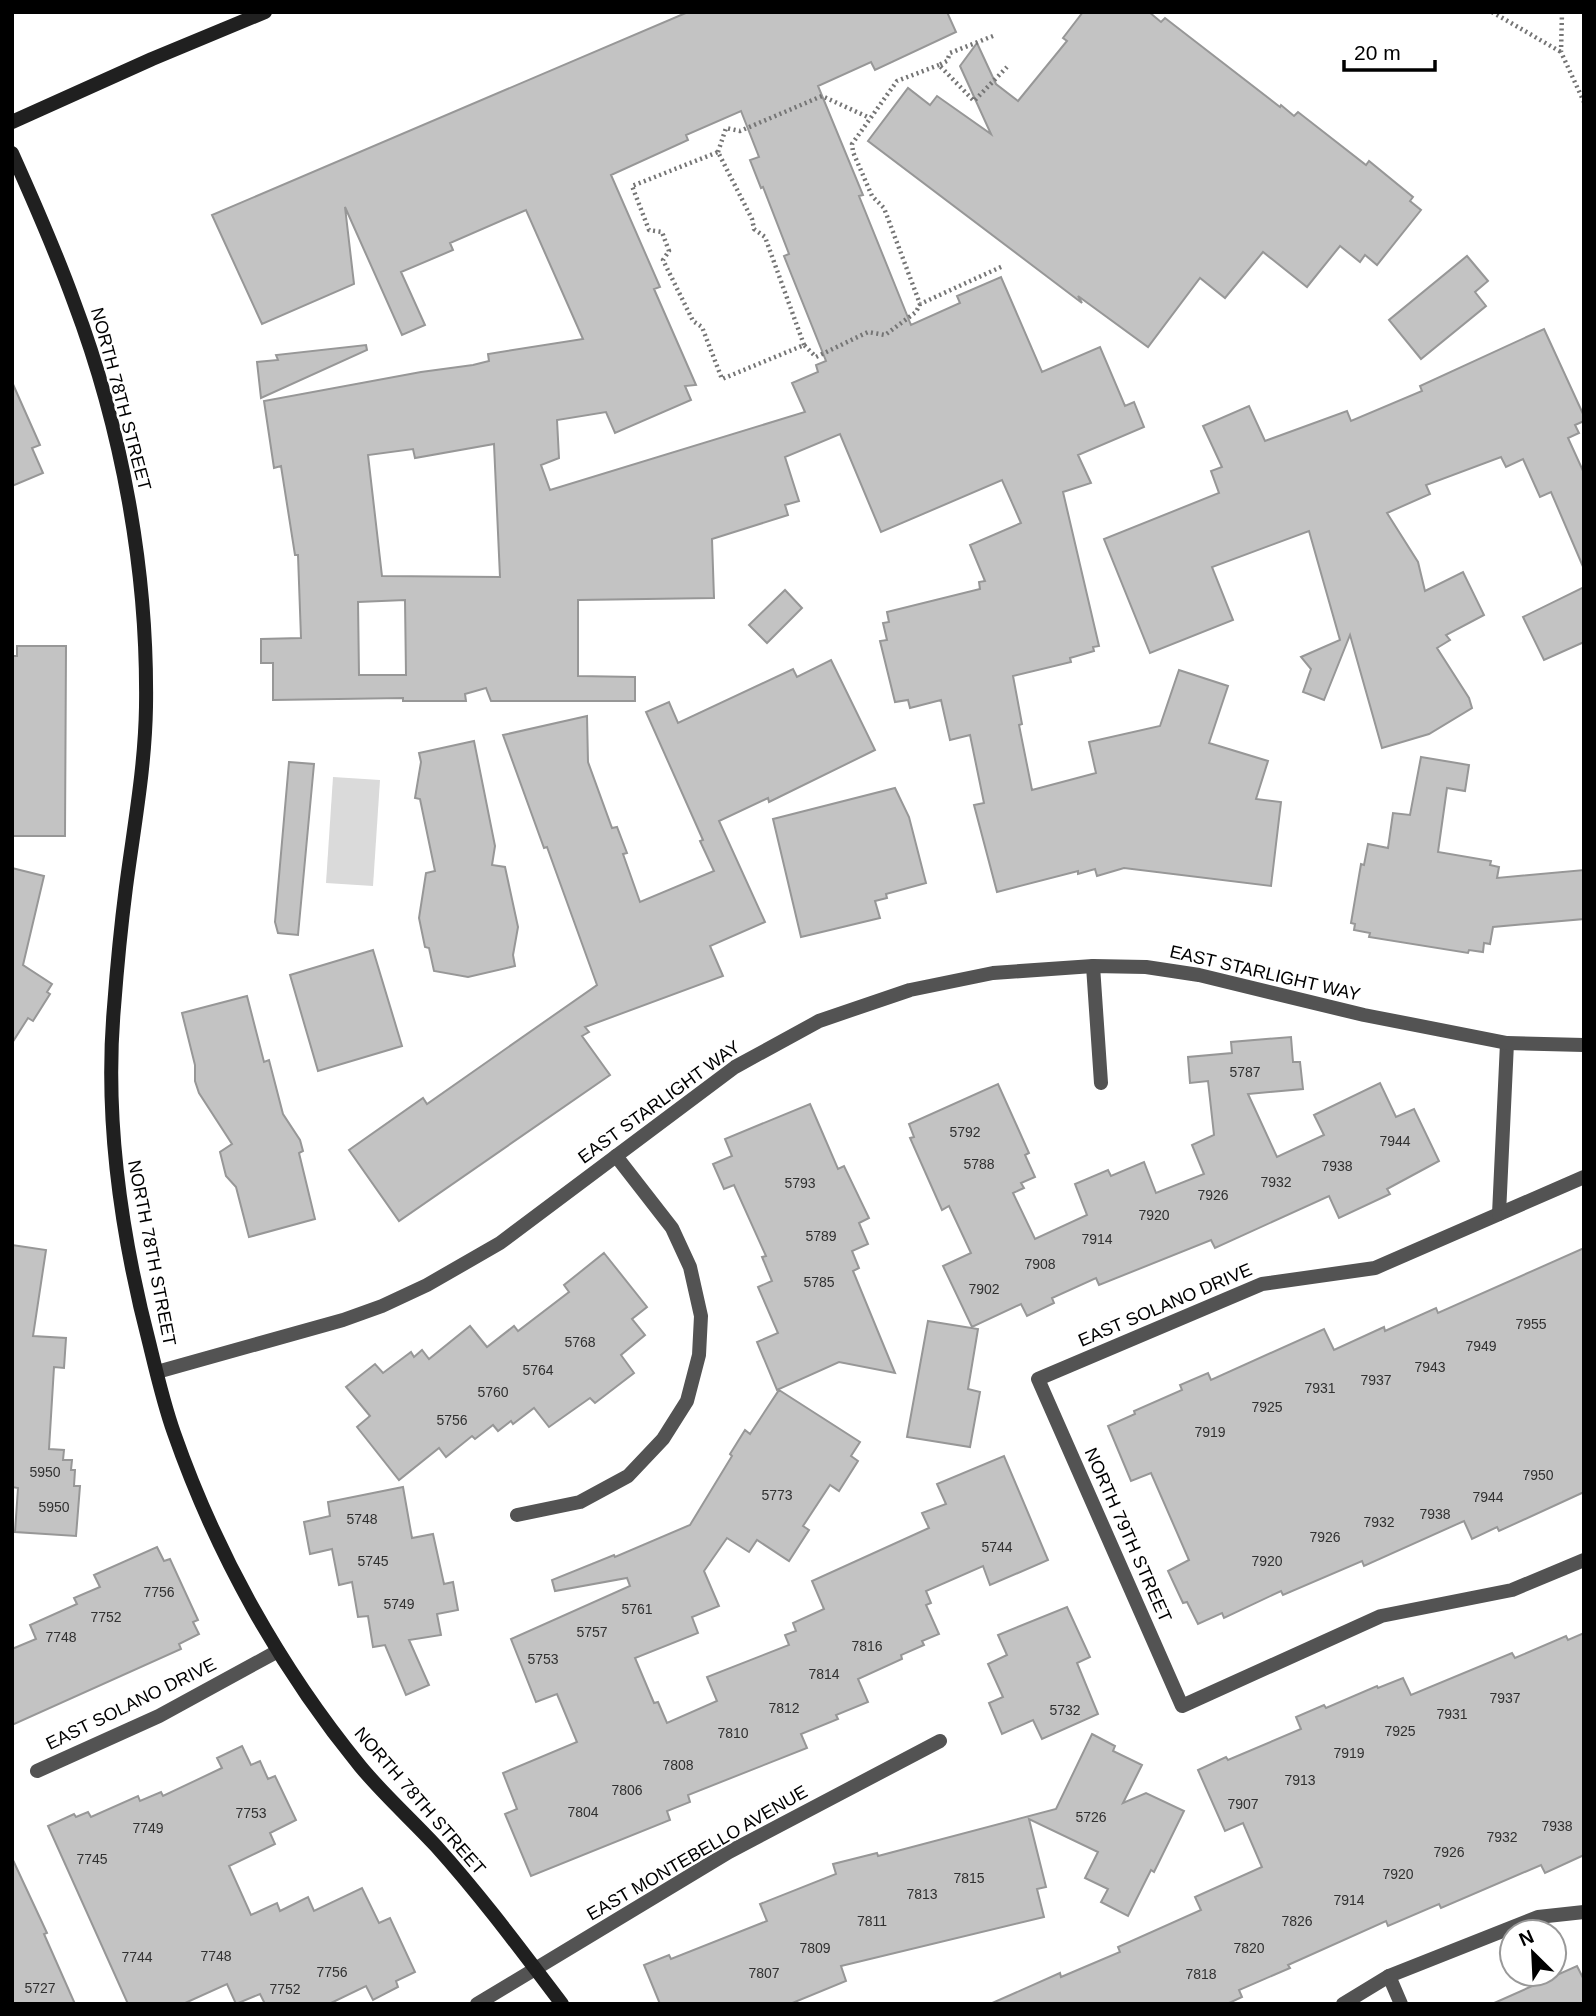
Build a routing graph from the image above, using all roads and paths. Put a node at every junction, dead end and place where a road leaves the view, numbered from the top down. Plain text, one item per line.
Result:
1 (265, 12) edge
2 (1492, 12) edge
3 (1562, 12) edge
4 (993, 36) dead end
5 (1560, 52) junction
6 (939, 65) junction
7 (1007, 67) dead end
8 (1584, 102) edge
9 (870, 118) junction
10 (12, 122) edge
11 (718, 152) junction
12 (12, 153) edge
13 (1003, 266) dead end
14 (920, 304) junction
15 (804, 345) junction
16 (1093, 966) junction
17 (1507, 1042) junction
18 (1584, 1045) edge
19 (1101, 1083) dead end
20 (616, 1156) junction
21 (1584, 1177) edge
22 (1499, 1214) junction
23 (157, 1372) junction
24 (1038, 1379) joint
25 (517, 1515) dead end
26 (1584, 1560) edge
27 (278, 1651) junction
28 (940, 1741) dead end
29 (37, 1771) dead end
30 (1584, 1912) edge
31 (536, 1969) junction
32 (1389, 1976) junction
33 (477, 2004) edge
34 (562, 2004) edge
35 (1343, 2004) edge
36 (1401, 2004) edge

1 - 10 street
2 - 5 path
3 - 5 path
4 - 6 path
5 - 8 path
6 - 7 path
6 - 9 path
9 - 11 path
9 - 14 path
11 - 15 path
11 - 15 path
12 - 23 street, NORTH 78TH STREET
13 - 14 path
14 - 15 path
16 - 17 street, EAST STARLIGHT WAY
16 - 19 street
16 - 20 street, EAST STARLIGHT WAY
17 - 18 street, EAST STARLIGHT WAY
17 - 22 street
20 - 23 street, EAST STARLIGHT WAY
20 - 25 street
21 - 22 street, EAST SOLANO DRIVE
22 - 24 street, EAST SOLANO DRIVE
23 - 27 street, NORTH 78TH STREET
24 - 26 street, NORTH 79TH STREET
27 - 29 street, EAST SOLANO DRIVE
27 - 31 street, NORTH 78TH STREET
28 - 31 street, EAST MONTEBELLO AVENUE
30 - 32 street
31 - 33 street, EAST MONTEBELLO AVENUE
31 - 34 street, NORTH 78TH STREET
32 - 35 street
32 - 36 street

